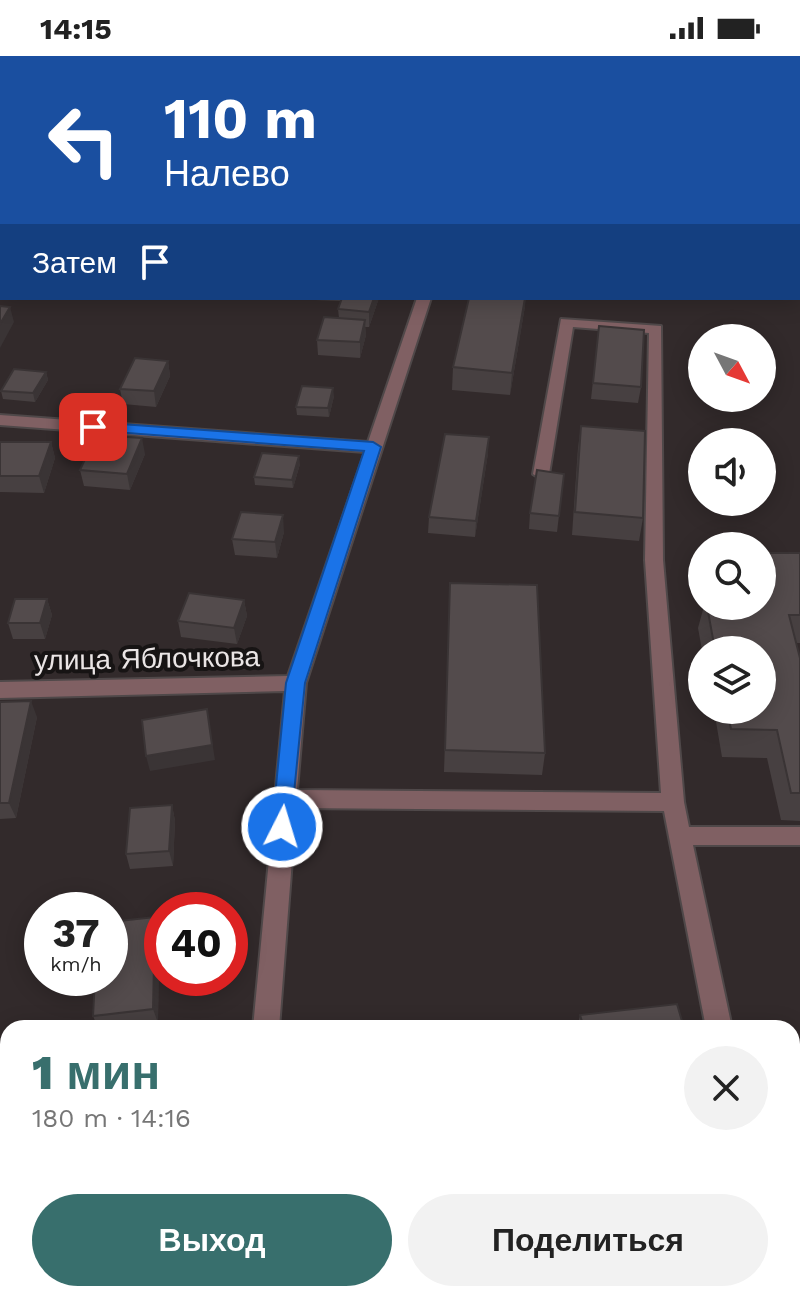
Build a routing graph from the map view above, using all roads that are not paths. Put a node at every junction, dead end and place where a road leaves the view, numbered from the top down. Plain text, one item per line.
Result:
1 (423, 300) edge
2 (0, 420) edge
3 (373, 447) junction
4 (541, 474) edge
5 (296, 683) junction
6 (0, 690) edge
7 (285, 799) junction
8 (673, 802) junction
9 (679, 836) junction
10 (800, 836) edge
11 (267, 1020) edge
12 (717, 1020) edge

1 - 3 street
2 - 3 street
3 - 5 street
4 - 8 street
5 - 6 street, улица Яблочкова
5 - 7 street
7 - 8 street
7 - 11 street
8 - 9 street
9 - 10 street
9 - 12 street

